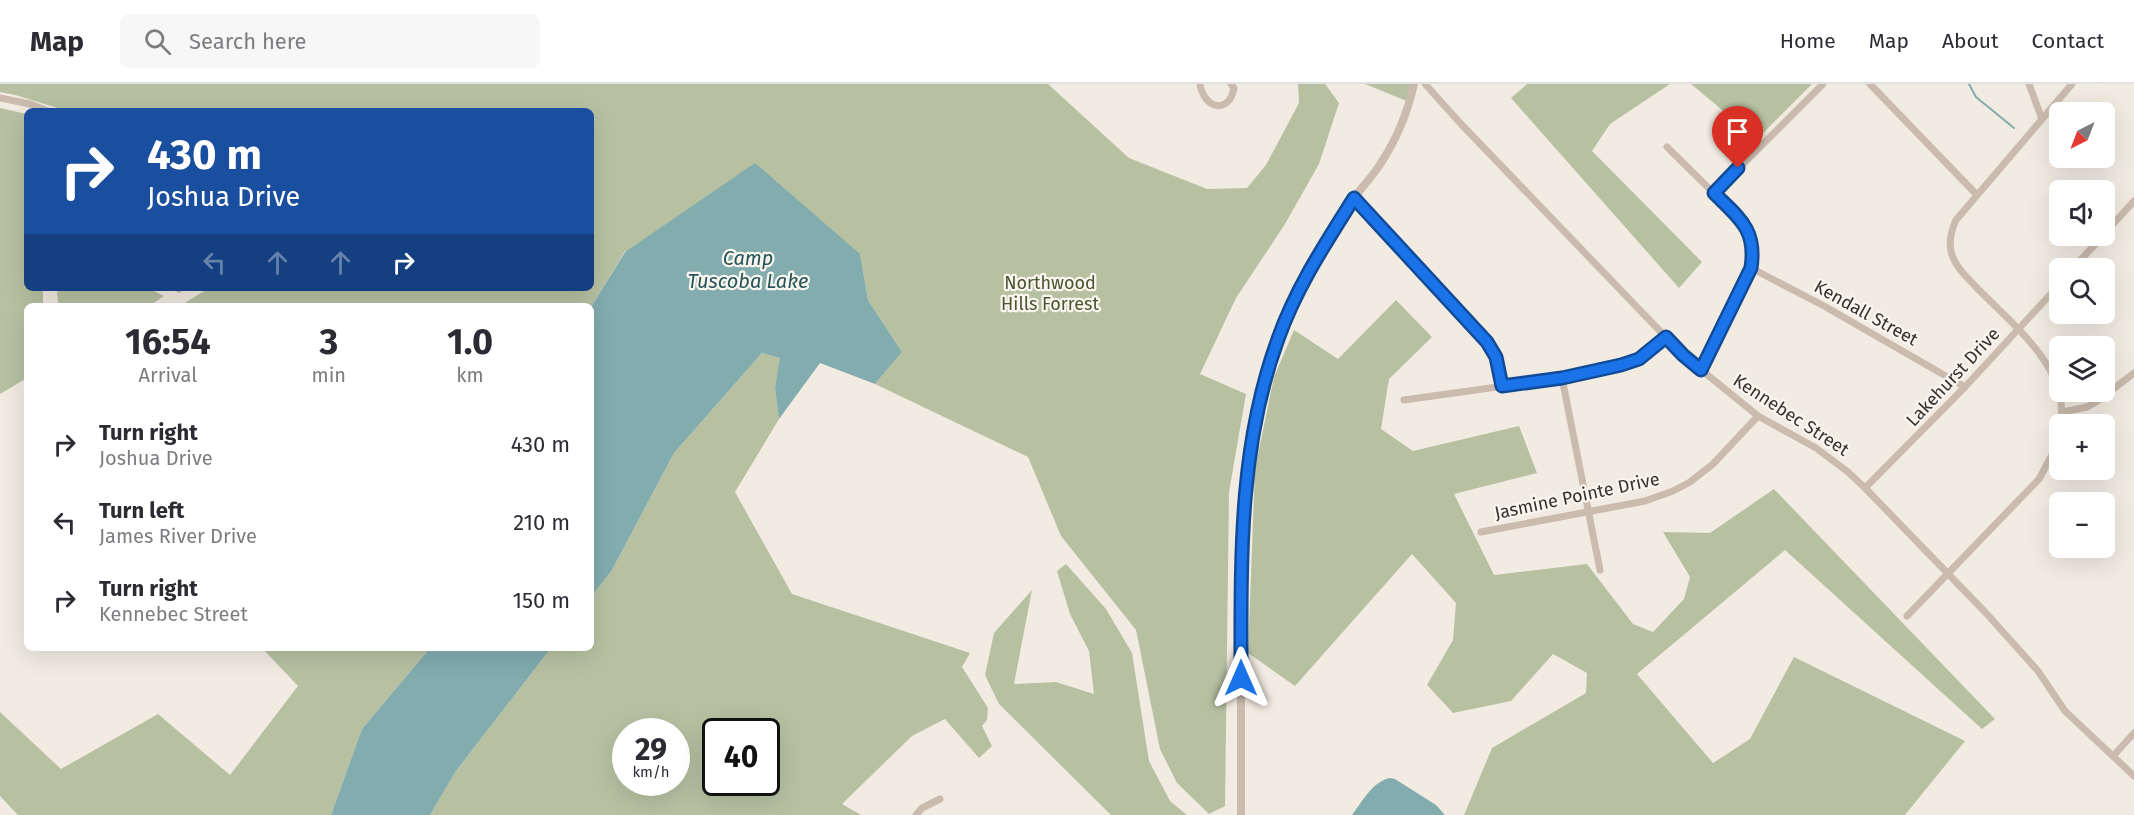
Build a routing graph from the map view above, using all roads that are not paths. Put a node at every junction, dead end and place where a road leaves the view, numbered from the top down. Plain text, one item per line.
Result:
1 (1200, 84) edge
2 (1231, 84) edge
3 (1414, 84) edge
4 (1425, 84) edge
5 (1822, 84) edge
6 (1870, 84) edge
7 (2029, 84) edge
8 (2072, 84) edge
9 (0, 98) edge
10 (40, 108) edge
11 (2042, 119) junction
12 (1667, 147) dead end
13 (1714, 193) junction
14 (1976, 194) junction
15 (1354, 198) junction
16 (2134, 201) edge
17 (2115, 223) edge
18 (2094, 246) edge
19 (2082, 258) edge
20 (1751, 268) junction
21 (2049, 296) edge
22 (2019, 329) junction
23 (1666, 337) junction
24 (1701, 370) junction
25 (2134, 373) edge
26 (1562, 378) junction
27 (1502, 386) junction
28 (1965, 387) junction
29 (1404, 400) dead end
30 (2063, 412) joint
31 (1758, 416) junction
32 (2049, 460) edge
33 (1865, 488) junction
34 (1588, 510) junction
35 (1481, 532) dead end
36 (1600, 570) dead end
37 (1948, 573) junction
38 (1907, 616) dead end
39 (2134, 733) edge
40 (2113, 756) junction
41 (2134, 776) edge
42 (940, 799) dead end
43 (916, 815) edge
44 (1241, 815) edge

1 - 2 street
3 - 15 street
4 - 23 street, Kennebec Street
5 - 13 street
6 - 14 street
7 - 11 street
8 - 11 street
9 - 10 street
11 - 14 street
12 - 13 street
13 - 20 street
14 - 22 street
15 - 27 street
15 - 44 street
16 - 17 street
18 - 19 street
20 - 24 street
20 - 28 street, Kendall Street
21 - 22 street, Lakehurst Drive
22 - 28 street, Lakehurst Drive
22 - 30 street
23 - 24 street, Kennebec Street
23 - 26 street
24 - 31 street, Kennebec Street
25 - 30 street
26 - 27 street
26 - 34 street
27 - 29 street
28 - 33 street, Lakehurst Drive
31 - 33 street, Kennebec Street
31 - 34 street, Jasmine Pointe Drive
32 - 37 street
33 - 37 street, Kennebec Street
34 - 35 street, Jasmine Pointe Drive
34 - 36 street
37 - 38 street
37 - 40 street, Kennebec Street
39 - 40 street
40 - 41 street, Kennebec Street
42 - 43 street

